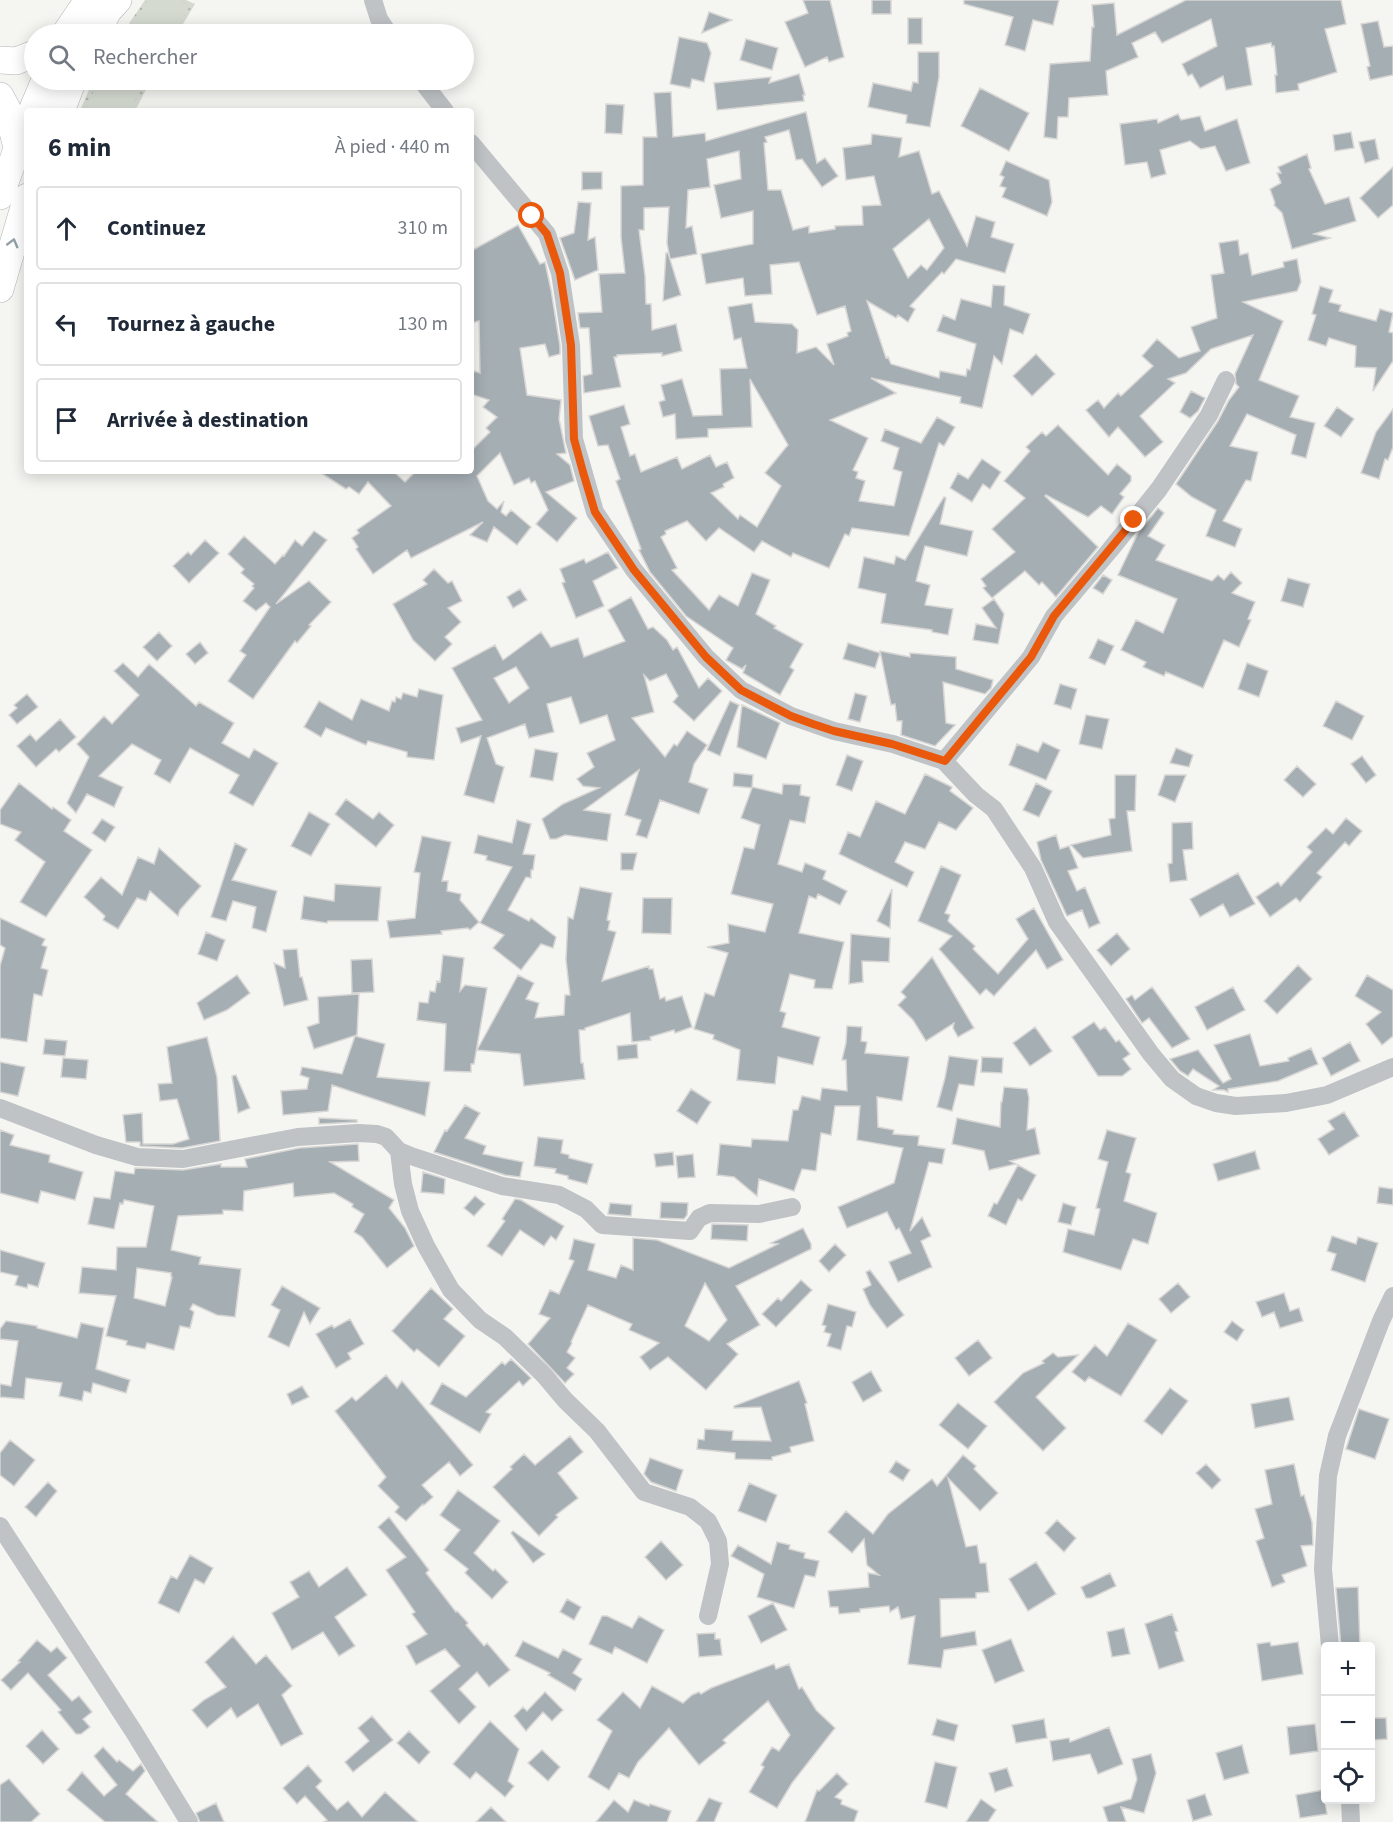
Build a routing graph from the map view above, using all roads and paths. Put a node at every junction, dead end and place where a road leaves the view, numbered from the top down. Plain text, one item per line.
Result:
1 (88, 0) edge
2 (118, 0) edge
3 (373, 0) edge
4 (72, 24) edge
5 (101, 24) edge
6 (382, 24) edge
7 (24, 58) edge
8 (0, 60) edge
9 (41, 90) edge
10 (69, 90) edge
11 (429, 90) edge
12 (0, 96) edge
13 (33, 108) edge
14 (62, 108) edge
15 (443, 108) edge
16 (22, 134) edge
17 (474, 147) edge
18 (0, 196) edge
19 (24, 206) edge
20 (0, 289) edge
21 (1226, 380) dead end
22 (945, 761) junction
23 (1393, 1067) edge
24 (0, 1108) edge
25 (399, 1152) junction
26 (792, 1207) dead end
27 (1393, 1296) edge
28 (0, 1526) edge
29 (708, 1616) dead end
30 (1330, 1642) edge
31 (1350, 1804) edge
32 (189, 1822) edge
33 (1351, 1822) edge

1 - 4 highway
2 - 5 highway
3 - 6 street
7 - 8 highway
9 - 13 highway
10 - 14 highway
11 - 15 street
12 - 16 highway
16 - 18 highway
17 - 22 street
20 -> 19 highway
21 - 22 street
22 - 23 street
24 - 25 street
25 - 26 street
25 - 29 street
27 - 30 street
28 - 32 street
31 - 33 street

